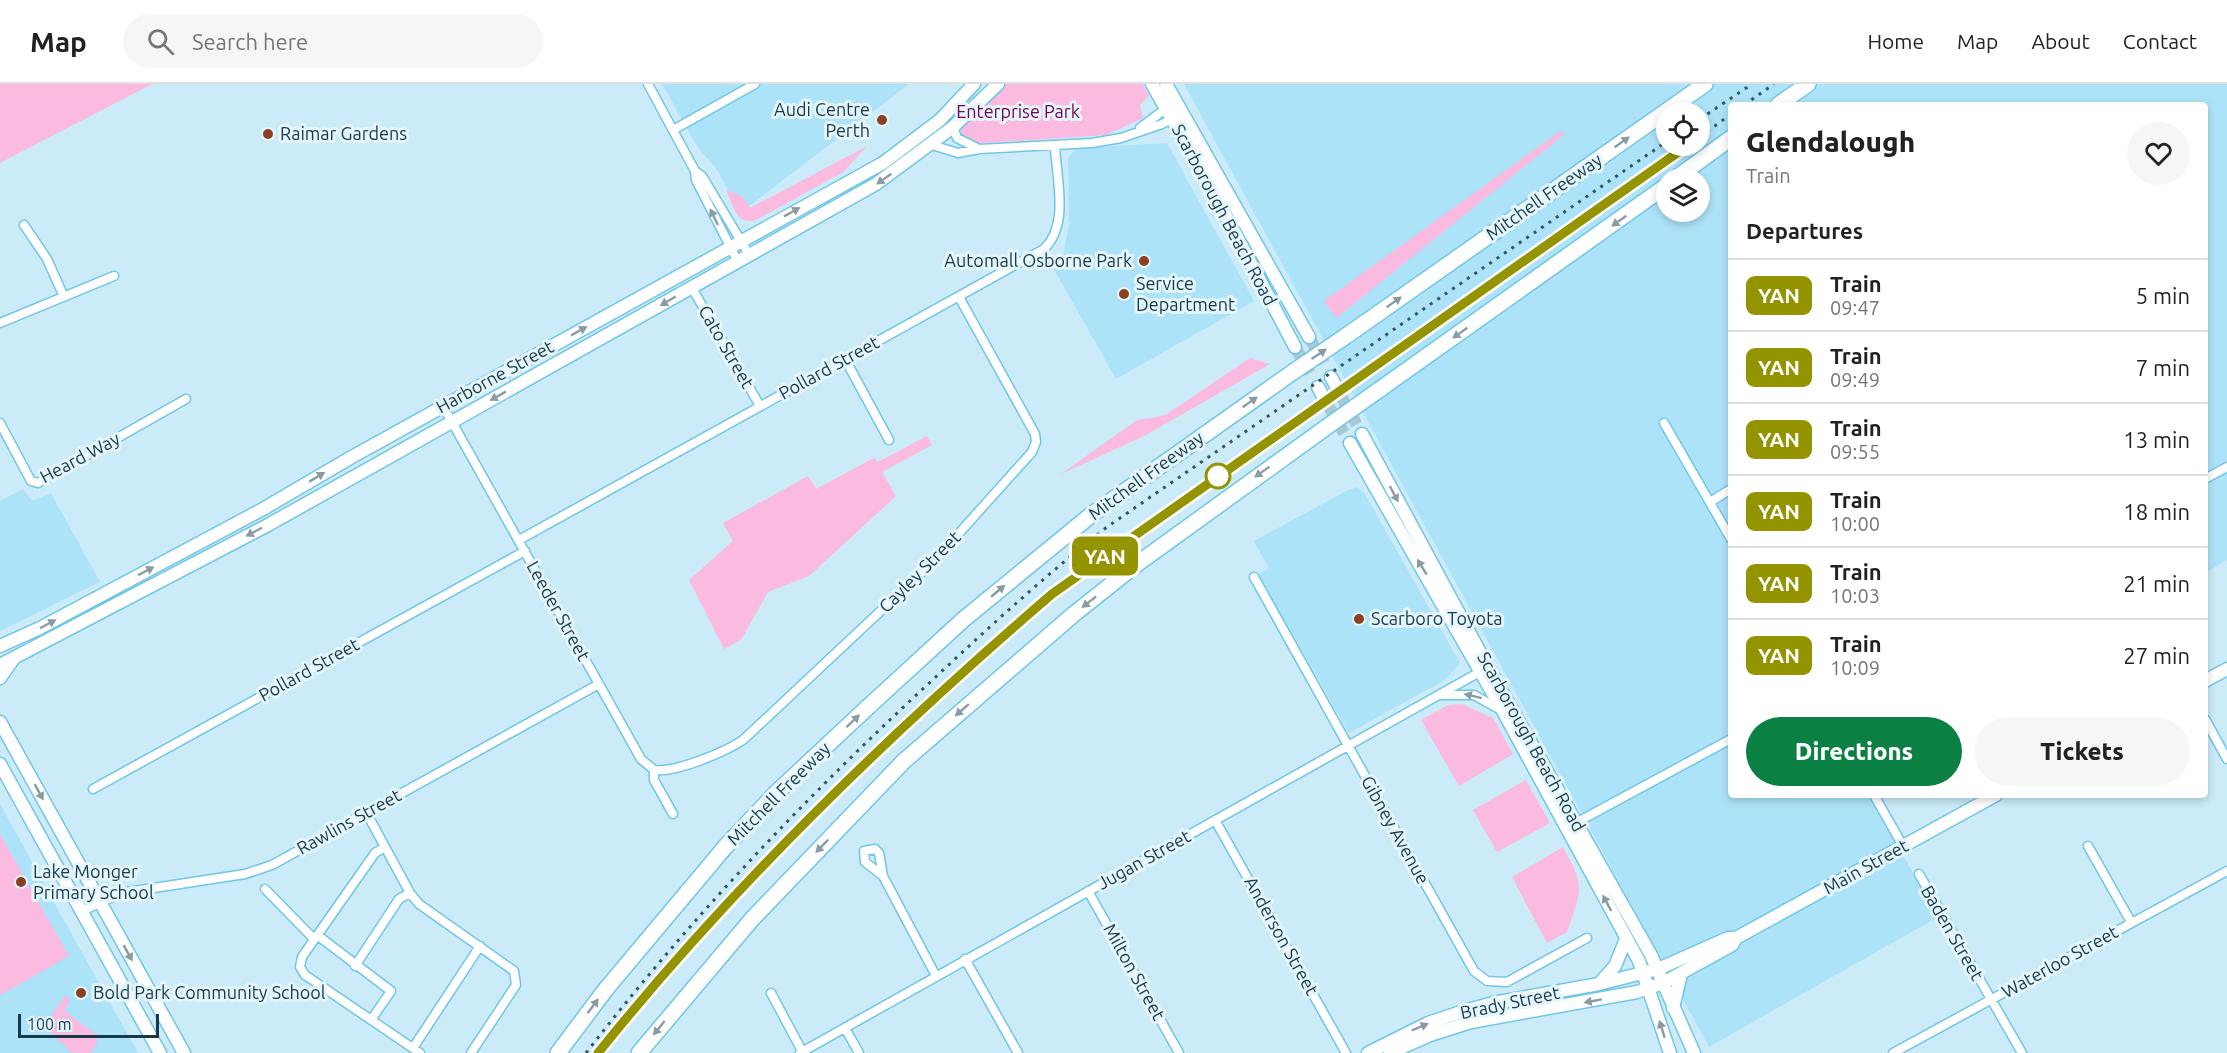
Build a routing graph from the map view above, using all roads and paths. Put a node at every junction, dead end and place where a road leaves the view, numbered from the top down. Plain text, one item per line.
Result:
1 (648, 84) edge
2 (755, 84) edge
3 (974, 84) edge
4 (998, 84) edge
5 (1152, 84) edge
6 (1167, 84) edge
7 (1705, 84) edge
8 (1808, 84) edge
9 (1782, 102) edge
10 (1174, 110) junction
11 (953, 127) junction
12 (673, 129) junction
13 (1728, 140) edge
14 (932, 145) junction
15 (1055, 145) junction
16 (979, 149) junction
17 (1690, 168) edge
18 (1656, 193) edge
19 (24, 225) dead end
20 (735, 244) junction
21 (750, 256) junction
22 (738, 262) junction
23 (114, 276) dead end
24 (692, 288) junction
25 (64, 297) junction
26 (959, 297) junction
27 (614, 311) junction
28 (0, 322) edge
29 (623, 327) junction
30 (1309, 337) tunnel mouth
31 (1295, 347) tunnel mouth
32 (845, 359) junction
33 (186, 399) dead end
34 (443, 406) junction
35 (760, 406) junction
36 (452, 422) junction
37 (0, 423) edge
38 (1664, 423) dead end
39 (1362, 434) tunnel mouth
40 (889, 440) dead end
41 (1350, 443) tunnel mouth
42 (350, 458) junction
43 (2227, 466) edge
44 (359, 474) junction
45 (2208, 477) edge
46 (1728, 491) edge
47 (1710, 502) junction
48 (1728, 534) edge
49 (519, 540) junction
50 (525, 551) junction
51 (1254, 577) dead end
52 (0, 646) edge
53 (14, 657) junction
54 (0, 665) edge
55 (1484, 669) junction
56 (2227, 669) edge
57 (0, 678) edge
58 (2208, 679) edge
59 (599, 684) junction
60 (1437, 695) junction
61 (1504, 713) junction
62 (0, 722) edge
63 (2208, 724) edge
64 (1728, 741) edge
65 (1349, 747) junction
66 (2227, 759) edge
67 (0, 764) edge
68 (654, 770) junction
69 (93, 789) dead end
70 (1876, 798) edge
71 (1991, 798) edge
72 (366, 812) junction
73 (673, 814) dead end
74 (1215, 820) junction
75 (1571, 825) junction
76 (1903, 846) junction
77 (2088, 846) dead end
78 (384, 847) junction
79 (2227, 871) edge
80 (1919, 874) dead end
81 (883, 876) dead end
82 (265, 889) dead end
83 (1088, 891) junction
84 (410, 893) junction
85 (100, 902) junction
86 (82, 911) junction
87 (2131, 922) junction
88 (315, 937) junction
89 (1587, 938) dead end
90 (1626, 939) junction
91 (1736, 939) junction
92 (480, 946) junction
93 (965, 959) junction
94 (355, 966) junction
95 (1658, 969) junction
96 (1645, 973) junction
97 (1681, 974) junction
98 (936, 976) junction
99 (1664, 983) junction
100 (1599, 984) junction
101 (1650, 988) junction
102 (771, 993) dead end
103 (1990, 1000) junction
104 (1673, 1008) junction
105 (371, 1020) junction
106 (845, 1028) junction
107 (416, 1050) edge
108 (801, 1052) edge
109 (160, 1053) edge
110 (184, 1053) edge
111 (471, 1053) edge
112 (558, 1053) edge
113 (639, 1053) edge
114 (859, 1053) edge
115 (1018, 1053) edge
116 (1179, 1053) edge
117 (1346, 1053) edge
118 (1368, 1053) edge
119 (1390, 1053) edge
120 (1670, 1053) edge
121 (1694, 1053) edge
122 (1893, 1053) edge
123 (2022, 1053) edge

1 - 12 street
2 - 12 street
20 -> 3 main road, Harborne Street
4 - 11 main road, Harborne Street
5 - 10 main road, Scarborough Beach Road
6 - 10 main road, Scarborough Beach Road
112 -> 7 highway, Mitchell Freeway, bridge
8 - 9 highway
10 - 15 street
10 - 30 main road, Scarborough Beach Road
10 - 31 main road, Scarborough Beach Road
11 - 14 main road, Harborne Street
11 - 16 street
12 - 20 street
13 - 17 highway
14 - 16 street
14 -> 21 main road, Harborne Street
15 - 16 street
15 - 26 street, Pollard Street
18 -> 113 highway, bridge
19 - 25 street
20 - 21 street
20 - 22 street
20 - 27 main road, Harborne Street
21 - 22 main road, Harborne Street
22 - 24 main road, Harborne Street
23 - 25 street
24 -> 29 main road, Harborne Street
24 - 35 street, Cato Street
25 - 28 street
26 - 32 street, Pollard Street
26 - 68 street, Cayley Street
27 - 29 main road
34 -> 27 main road, Harborne Street
29 -> 36 main road, Harborne Street
32 - 35 street, Pollard Street
32 - 40 street
33 - 37 street, Heard Way
34 - 36 street, Leeder Street
34 - 42 main road, Harborne Street
35 - 49 street, Pollard Street
36 - 44 main road, Harborne Street
36 - 49 street, Leeder Street
38 - 47 street
39 -> 55 main road, Scarborough Beach Road
55 -> 41 main road, Scarborough Beach Road
42 - 44 main road
52 -> 42 main road, Harborne Street
43 - 45 street
44 -> 53 main road, Harborne Street
46 - 47 street
47 - 48 street
49 - 50 street, Leeder Street
50 - 59 street, Leeder Street
50 - 69 street, Pollard Street
51 - 65 street, Gibney Avenue
53 - 54 main road, Harborne Street
53 - 57 main road
55 - 60 street, Jugan Street
55 - 61 main road, Scarborough Beach Road
55 - 75 main road, Scarborough Beach Road
56 - 58 main road
59 - 68 street, Leeder Street
59 - 72 street, Rawlins Street
61 -> 60 street
60 - 65 street, Jugan Street
61 - 75 main road, Scarborough Beach Road
62 -> 85 main road
63 - 66 street
64 - 75 street
65 - 74 street, Jugan Street
65 - 89 street, Gibney Avenue
67 - 86 main road
68 - 73 street, Leeder Street
70 - 76 street
71 - 76 main road, Main Street
72 - 78 street
72 - 85 street, Rawlins Street
74 - 83 street, Jugan Street
74 - 117 street, Anderson Street
90 -> 75 main road, Scarborough Beach Road
75 - 95 main road, Scarborough Beach Road
76 - 91 main road, Main Street
77 - 87 street
78 - 84 street
78 - 88 street
79 - 87 street, Waterloo Street
80 - 103 street, Baden Street
81 - 98 street
82 - 88 street
83 - 93 street, Jugan Street
83 - 116 street, Milton Street
84 - 92 street
84 - 94 street
85 - 86 street, Rawlins Street
85 -> 110 main road
86 - 109 main road
87 - 103 street, Waterloo Street
88 - 94 street
88 - 105 street
90 - 96 main road, Scarborough Beach Road
90 - 100 main road
91 - 95 main road, Main Street
91 - 97 main road, Main Street
92 - 107 street
92 - 111 street
93 - 98 street, Jugan Street
93 - 115 street
94 - 105 street
95 - 96 main road, Brady Street
95 - 99 main road, Scarborough Beach Road
96 - 100 main road, Brady Street
96 - 101 main road, Scarborough Beach Road
97 - 99 main road, Main Street
97 - 104 main road
98 - 106 street, Jugan Street
99 - 101 main road, Main Street
99 - 104 main road, Scarborough Beach Road
118 -> 100 main road, Brady Street
101 -> 119 main road, Brady Street
120 -> 101 main road, Scarborough Beach Road
102 - 108 street
103 - 122 street, Waterloo Street
103 - 123 street, Baden Street
104 - 121 main road, Scarborough Beach Road
105 - 107 street
106 - 108 street, Jugan Street
106 - 114 street

